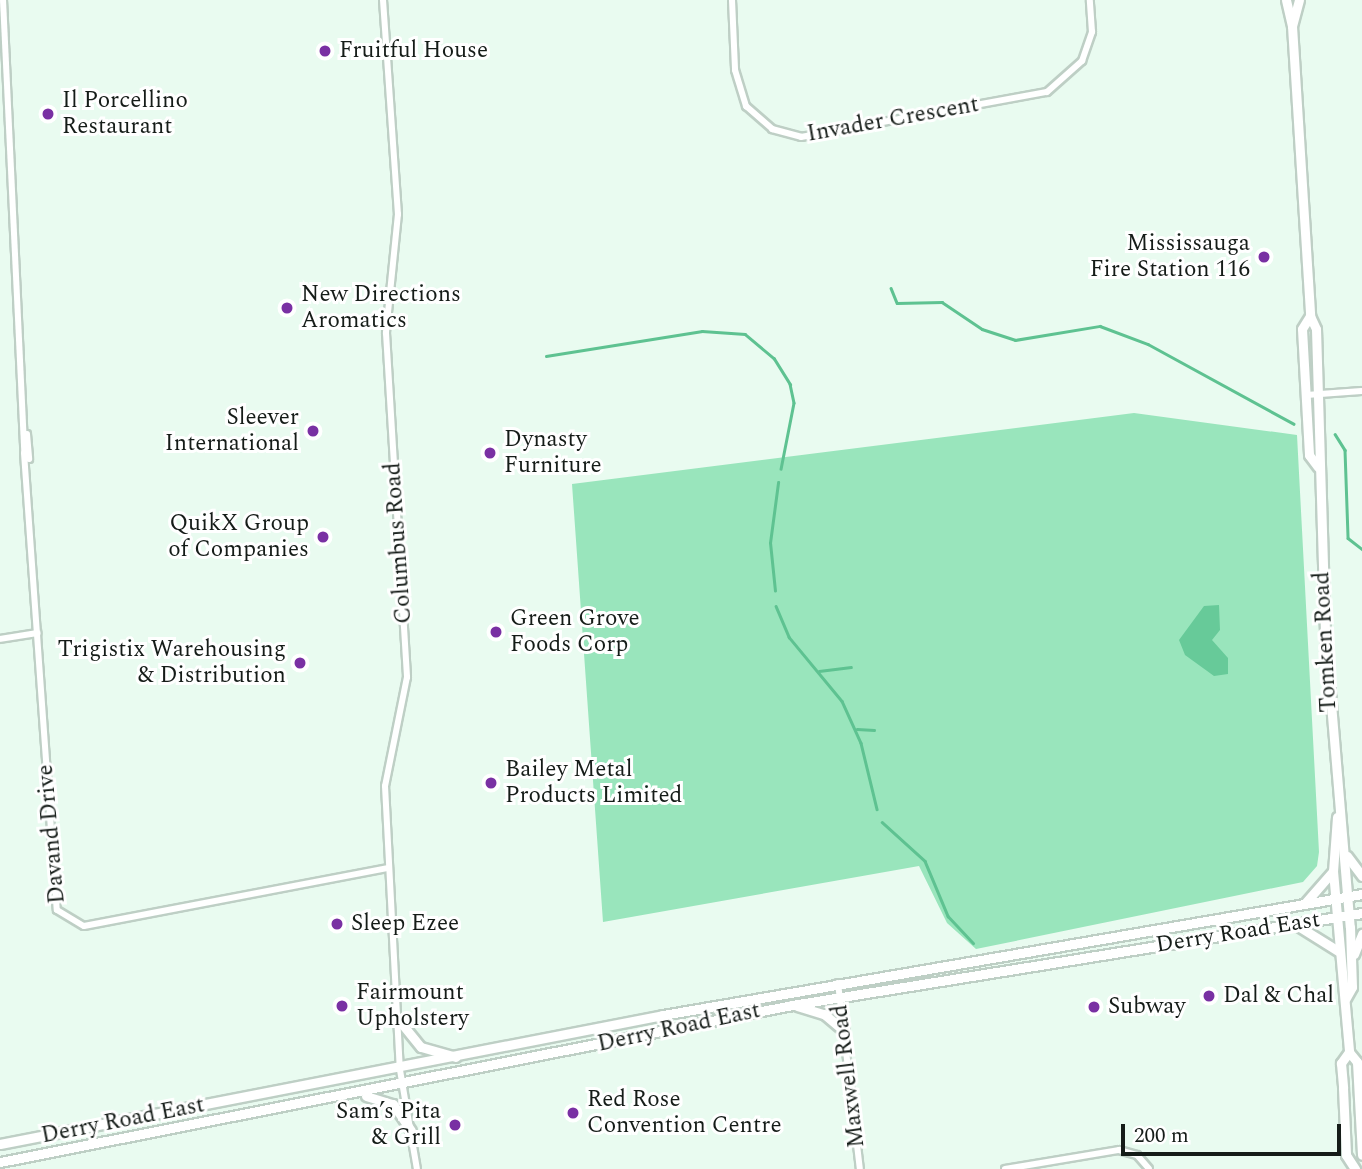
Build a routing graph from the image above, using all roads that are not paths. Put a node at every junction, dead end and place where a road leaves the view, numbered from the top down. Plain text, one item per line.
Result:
1 (3, 0) edge
2 (383, 0) edge
3 (732, 0) edge
4 (1090, 0) edge
5 (1286, 0) edge
6 (1299, 0) edge
7 (1293, 26) junction
8 (1310, 316) junction
9 (1362, 391) edge
10 (1319, 394) junction
11 (1306, 395) junction
12 (1318, 467) junction
13 (38, 632) junction
14 (0, 639) edge
15 (1337, 817) junction
16 (1346, 855) junction
17 (388, 868) junction
18 (1333, 871) junction
19 (1362, 876) edge
20 (1362, 894) edge
21 (1348, 896) junction
22 (1336, 898) junction
23 (1306, 902) junction
24 (1362, 913) edge
25 (1350, 915) junction
26 (1337, 917) junction
27 (1296, 925) junction
28 (1362, 934) edge
29 (1338, 951) junction
30 (1352, 959) junction
31 (838, 983) junction
32 (840, 998) junction
33 (1346, 998) junction
34 (792, 1005) junction
35 (398, 1019) junction
36 (844, 1031) junction
37 (1349, 1052) junction
38 (461, 1058) junction
39 (400, 1070) junction
40 (402, 1085) junction
41 (354, 1095) junction
42 (1344, 1105) junction
43 (1360, 1105) edge
44 (411, 1132) junction
45 (0, 1144) edge
46 (1362, 1155) edge
47 (0, 1162) edge
48 (1355, 1167) edge
49 (417, 1169) edge
50 (860, 1169) edge
51 (1005, 1169) edge
52 (1149, 1169) edge

1 - 13 street, Davand Drive
2 - 17 street, Columbus Road
3 - 4 street, Invader Crescent
5 - 7 main road, Tomken Road
6 - 7 main road, Tomken Road
7 - 8 main road, Tomken Road
8 - 10 main road, Tomken Road
8 - 11 main road, Tomken Road
9 - 10 street
10 - 11 street
10 - 12 main road, Tomken Road
11 - 12 main road, Tomken Road
12 - 15 main road, Tomken Road
13 - 14 street
13 - 17 street, Davand Drive
15 - 16 main road, Tomken Road
15 - 18 main road, Tomken Road
16 - 19 main road
16 - 21 main road, Tomken Road
17 - 35 street, Columbus Road
18 - 22 main road, Tomken Road
18 - 23 main road
20 - 21 main road, Derry Road East
21 - 22 main road, Derry Road East
21 - 25 main road, Tomken Road
22 - 23 main road, Derry Road East
22 - 26 main road, Tomken Road
23 - 31 main road, Derry Road East
24 - 25 main road, Derry Road East
25 - 26 main road, Derry Road East
25 - 30 main road, Tomken Road
26 - 27 main road, Derry Road East
26 - 29 main road, Tomken Road
27 - 29 main road
27 - 32 main road, Derry Road East
28 - 30 main road
29 - 33 main road, Tomken Road
30 - 33 main road, Tomken Road
31 - 32 street, Maxwell Road
31 - 38 main road, Derry Road East
32 - 34 main road, Derry Road East
32 - 36 street, Maxwell Road
33 - 37 main road, Tomken Road
34 - 36 main road
34 - 40 main road, Derry Road East
35 - 38 main road
35 - 39 street, Columbus Road
36 - 50 street, Maxwell Road
37 - 42 main road, Tomken Road
37 - 43 main road, Tomken Road
38 - 39 main road, Derry Road East
39 - 40 street, Columbus Road
39 - 45 main road, Derry Road East
40 - 41 main road, Derry Road East
40 - 44 street, Columbus Road
41 - 44 main road
41 - 47 main road, Derry Road East
42 - 43 street
42 - 48 main road, Tomken Road
43 - 46 main road, Tomken Road
44 - 49 street, Columbus Road
46 - 48 main road, Tomken Road
51 - 52 street

